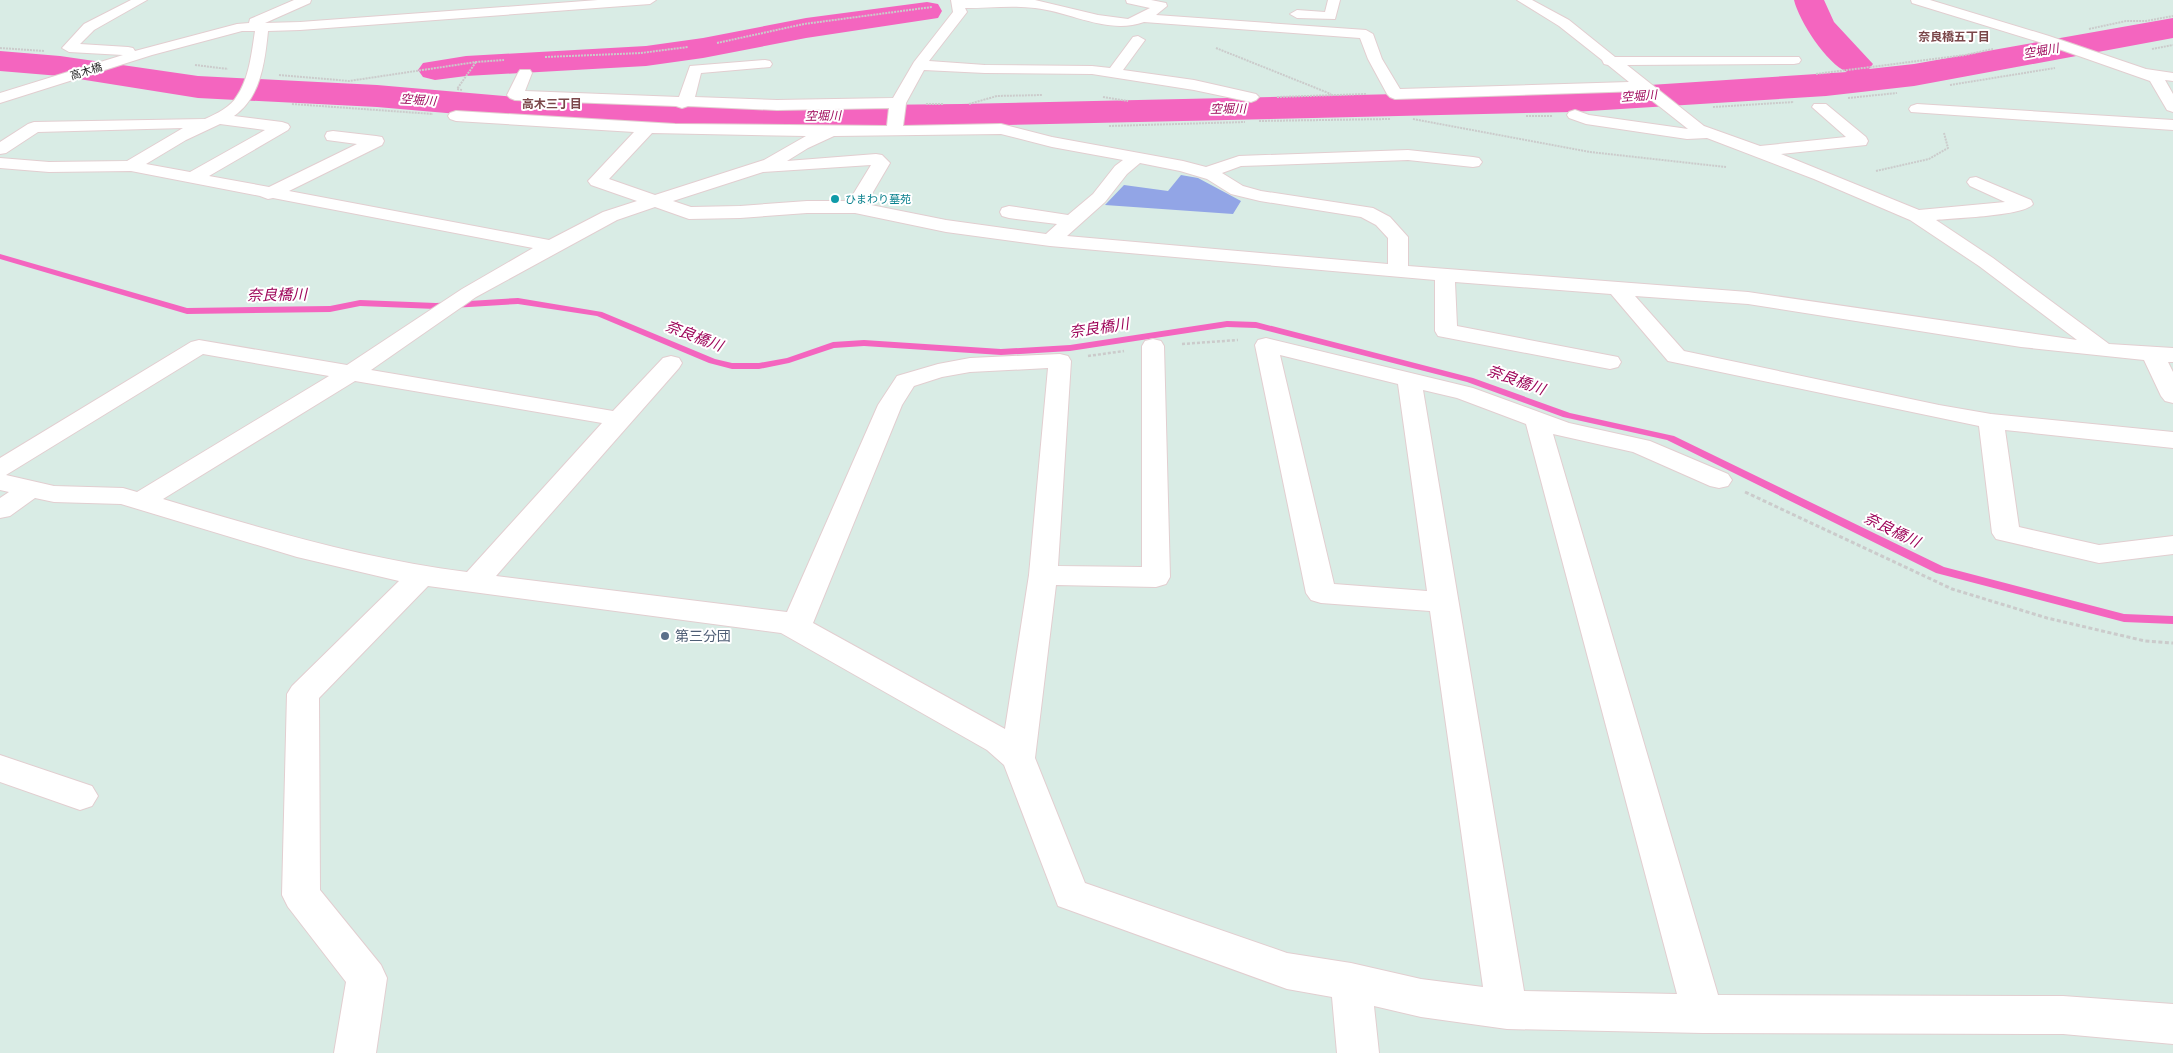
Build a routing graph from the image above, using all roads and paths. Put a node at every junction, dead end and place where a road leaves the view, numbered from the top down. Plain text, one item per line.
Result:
1 (141, 0) edge
2 (305, 0) edge
3 (442, 0) edge
4 (650, 0) edge
5 (1132, 0) edge
6 (1334, 0) edge
7 (1523, 0) edge
8 (1917, 0) edge
9 (1961, 1) dead end
10 (958, 3) edge
11 (1936, 6) junction
12 (1280, 13) dead end
13 (431, 16) junction
14 (2173, 16) edge
15 (1143, 18) junction
16 (242, 27) junction
17 (262, 27) junction
18 (1138, 40) dead end
19 (2049, 40) junction
20 (712, 44) dead end
21 (696, 46) dead end
22 (147, 52) junction
23 (541, 58) dead end
24 (2103, 59) junction
25 (505, 60) dead end
26 (1794, 60) dead end
27 (1610, 61) junction
28 (476, 62) junction
29 (765, 64) dead end
30 (919, 65) junction
31 (252, 72) junction
32 (1114, 73) junction
33 (2144, 73) junction
34 (1808, 75) dead end
35 (2173, 77) edge
36 (529, 78) dead end
37 (1942, 86) dead end
38 (1642, 87) junction
39 (463, 90) dead end
40 (1905, 92) dead end
41 (0, 98) edge
42 (1251, 98) dead end
43 (1846, 98) dead end
44 (244, 100) junction
45 (1798, 101) dead end
46 (682, 103) junction
47 (898, 105) junction
48 (2173, 106) edge
49 (1820, 107) dead end
50 (1917, 109) dead end
51 (1671, 110) junction
52 (1575, 115) joint
53 (456, 116) joint
54 (1517, 116) dead end
55 (1410, 118) dead end
56 (1429, 118) dead end
57 (1391, 119) dead end
58 (213, 121) junction
59 (1247, 122) dead end
60 (1257, 122) dead end
61 (2173, 124) edge
62 (1109, 126) dead end
63 (648, 128) junction
64 (894, 129) junction
65 (830, 132) junction
66 (1710, 134) junction
67 (333, 136) dead end
68 (0, 149) edge
69 (1758, 151) junction
70 (1136, 158) junction
71 (1473, 162) dead end
72 (0, 163) edge
73 (131, 166) junction
74 (757, 169) junction
75 (1207, 173) junction
76 (192, 178) junction
77 (1976, 182) dead end
78 (268, 194) junction
79 (652, 201) junction
80 (856, 207) junction
81 (1009, 212) dead end
82 (1917, 216) junction
83 (1073, 221) junction
84 (1050, 240) junction
85 (552, 246) junction
86 (1398, 271) junction
87 (1445, 275) junction
88 (1617, 288) junction
89 (1153, 346) dead end
90 (2102, 349) junction
91 (2163, 354) edge
92 (1610, 362) dead end
93 (671, 363) dead end
94 (351, 373) junction
95 (1409, 379) junction
96 (2173, 396) edge
97 (619, 419) junction
98 (1537, 420) junction
99 (1991, 421) junction
100 (2173, 440) edge
101 (0, 469) edge
102 (1719, 480) joint
103 (15, 486) edge
104 (140, 501) junction
105 (0, 510) edge
106 (2173, 545) edge
107 (1043, 575) junction
108 (421, 576) junction
109 (474, 583) junction
110 (1443, 602) junction
111 (796, 627) junction
112 (2173, 643) edge
113 (1018, 758) junction
114 (0, 768) edge
115 (80, 796) dead end
116 (1351, 982) junction
117 (1507, 1010) junction
118 (1703, 1014) junction
119 (2173, 1024) edge
120 (355, 1053) edge
121 (1358, 1053) edge

1 - 22 street
2 - 16 street
3 - 13 street
4 - 13 street
5 - 15 street
6 - 12 street
7 - 27 street
8 - 11 street
9 - 11 street
10 - 15 street
10 - 20 path
10 - 30 street
11 - 19 street
13 - 17 street
14 - 19 path
15 - 38 street
16 - 17 street
16 - 22 street, 高木橋
17 - 31 street
18 - 32 street
19 - 24 street
19 - 34 path
21 - 23 path
22 - 41 street, 高木橋
24 - 33 street
24 - 37 path
25 - 28 path
26 - 27 street
27 - 38 street
28 - 31 path
28 - 39 path
29 - 46 street
30 - 32 street
30 - 47 street
31 - 44 street
32 - 42 street
33 - 35 street
33 - 48 street
36 - 46 street
38 - 51 street
40 - 43 path
44 - 53 path
44 - 58 street
45 - 51 path
46 - 47 street
47 - 64 street
49 - 69 street
50 - 61 street
51 - 66 street
52 - 54 path
52 - 66 street
53 - 63 street
55 - 56 path
57 - 60 path
58 - 68 street
58 - 73 street
58 - 76 street
59 - 62 path
63 - 65 street
63 - 79 street
64 - 65 street
64 - 70 street
65 - 74 street
66 - 69 street
67 - 78 street
69 - 82 street
70 - 75 street
70 - 83 street
71 - 75 street
72 - 73 street
73 - 76 street
74 - 79 street
74 - 80 street
75 - 86 street
76 - 78 street
77 - 82 street
78 - 85 street
79 - 80 street
79 - 85 street
80 - 84 street
81 - 83 street
82 - 90 street
83 - 84 street
84 - 86 street
85 - 94 street
86 - 87 street
87 - 88 street
87 - 92 street
88 - 90 street
88 - 99 street
89 - 107 street
90 - 91 street
91 - 96 street
93 - 97 street
94 - 97 street
94 - 101 street
94 - 104 street
95 - 98 street
95 - 110 street
95 - 110 street
97 - 109 street
98 - 102 street
98 - 118 street
99 - 100 street
99 - 106 street
102 - 112 path
103 - 104 street
103 - 105 street
104 - 108 street
107 - 111 street
107 - 113 street
108 - 109 street
108 - 120 street
109 - 111 street
110 - 117 street
111 - 113 street
113 - 116 street
114 - 115 street
116 - 117 street
116 - 121 street
117 - 118 street
118 - 119 street

